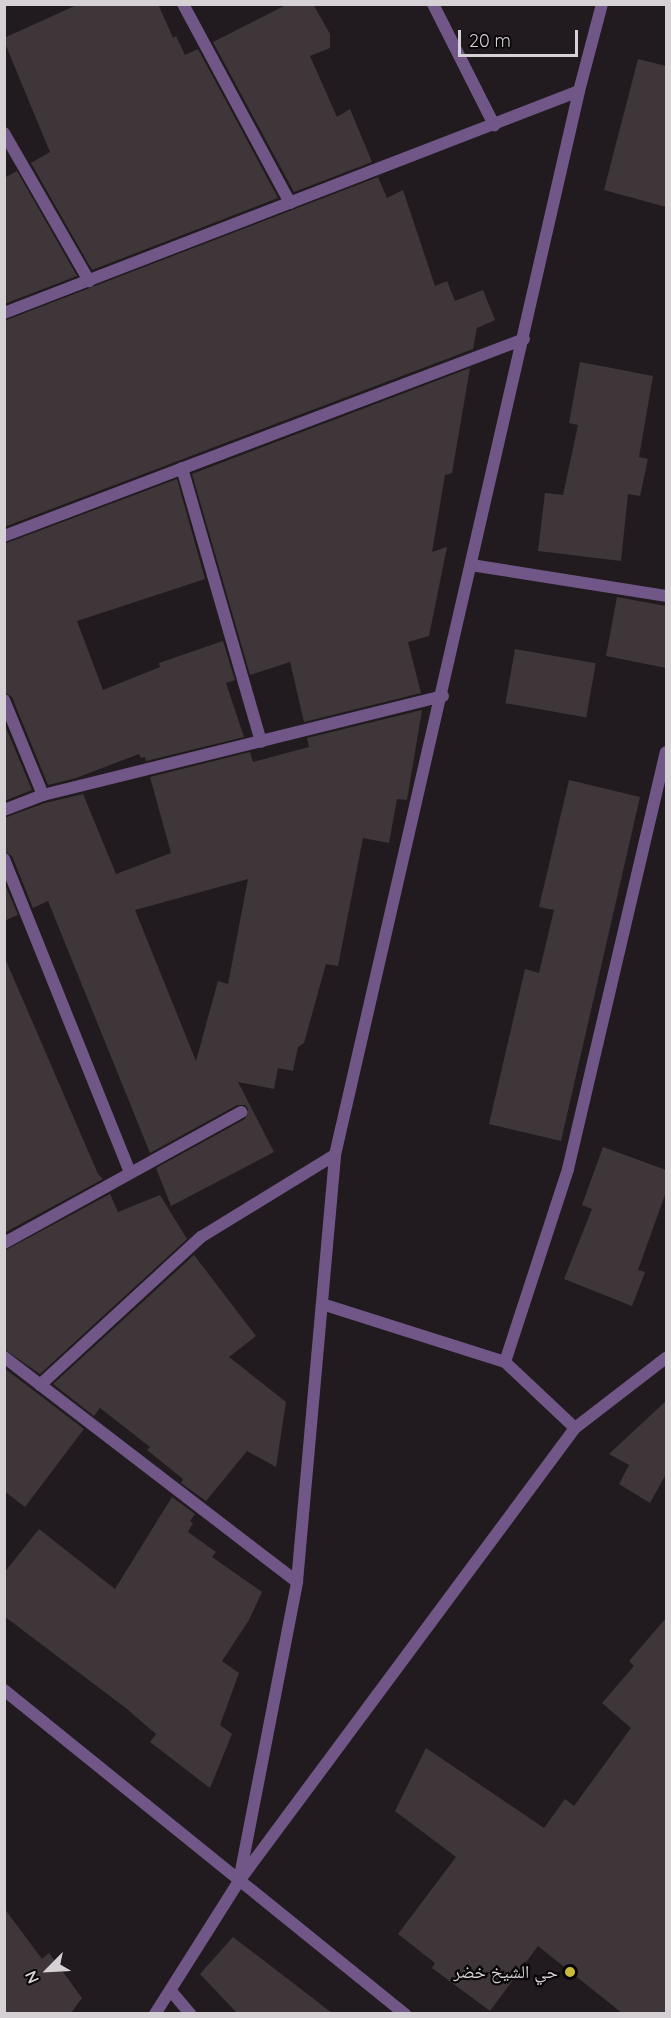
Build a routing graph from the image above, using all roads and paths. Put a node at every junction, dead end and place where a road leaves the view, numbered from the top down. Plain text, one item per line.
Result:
1 (183, 4) edge
2 (433, 4) edge
3 (602, 4) edge
4 (579, 91) junction
5 (494, 124) junction
6 (4, 133) edge
7 (290, 203) junction
8 (89, 281) junction
9 (4, 313) edge
10 (524, 339) junction
11 (182, 468) junction
12 (4, 536) edge
13 (471, 565) junction
14 (666, 596) edge
15 (442, 696) junction
16 (4, 700) edge
17 (261, 742) junction
18 (666, 752) edge
19 (43, 795) junction
20 (4, 810) edge
21 (4, 859) edge
22 (241, 1112) dead end
23 (335, 1155) junction
24 (130, 1173) junction
25 (4, 1243) edge
26 (322, 1304) junction
27 (4, 1358) edge
28 (666, 1358) edge
29 (506, 1362) junction
30 (40, 1385) junction
31 (575, 1428) junction
32 (297, 1582) junction
33 (4, 1690) edge
34 (239, 1881) junction
35 (171, 1991) junction
36 (155, 2013) edge
37 (190, 2013) edge
38 (405, 2013) edge

1 - 7 street
2 - 5 street
3 - 4 street
4 - 5 street
4 - 10 street
5 - 7 street
6 - 8 street
7 - 8 street
8 - 9 street
10 - 11 street
10 - 13 street
11 - 12 street
11 - 17 street
13 - 14 street
13 - 15 street
15 - 17 street
15 - 23 street
16 - 19 street
17 - 19 street
18 - 29 street
19 - 20 street
21 - 24 street
22 - 24 street
23 - 26 street
23 - 30 street
24 - 25 street
26 - 29 street
26 - 32 street
27 - 30 street
28 - 31 street
29 - 31 street
30 - 32 street
31 - 34 street
32 - 34 street
33 - 34 street
34 - 35 street
34 - 38 street
35 - 36 street
35 - 37 street

